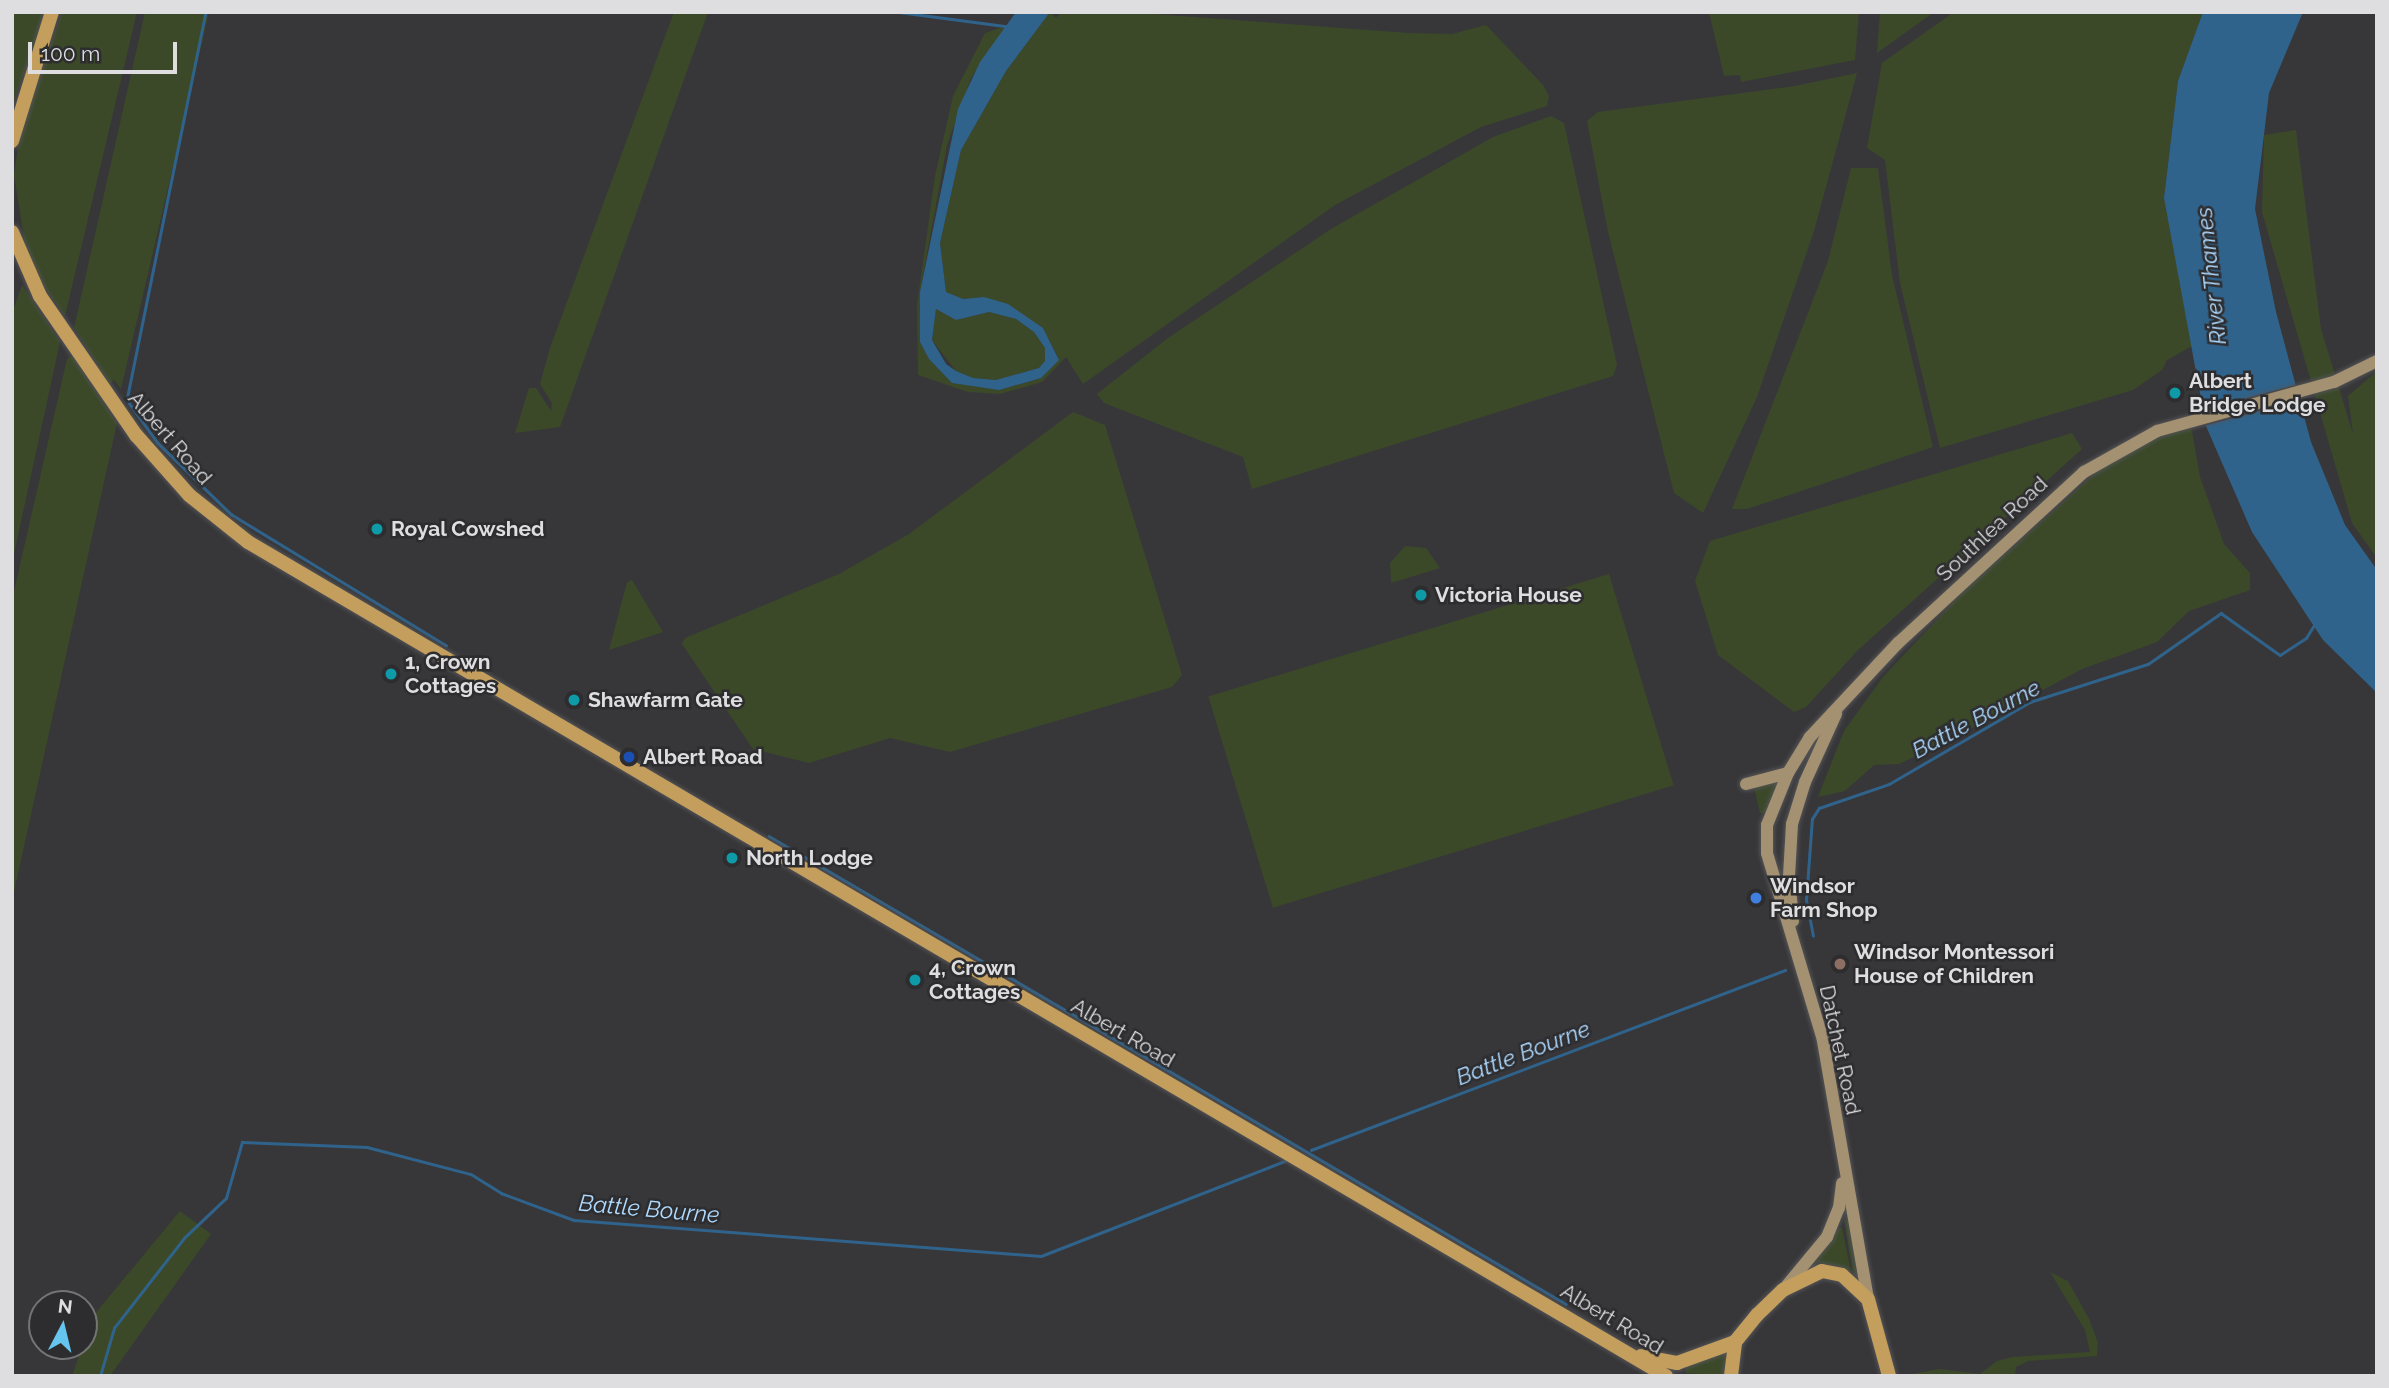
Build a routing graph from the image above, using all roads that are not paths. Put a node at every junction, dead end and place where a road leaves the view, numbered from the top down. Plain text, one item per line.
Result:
1 (52, 12) edge
2 (29, 92) junction
3 (12, 111) edge
4 (12, 141) edge
5 (12, 232) edge
6 (2377, 361) edge
7 (1840, 703) junction
8 (1788, 773) junction
9 (1746, 784) dead end
10 (1792, 824) junction
11 (1767, 825) junction
12 (1794, 936) junction
13 (1844, 1173) junction
14 (1783, 1290) junction
15 (1868, 1299) junction
16 (1735, 1342) junction
17 (1630, 1353) junction
18 (1666, 1376) edge
19 (1731, 1376) edge
20 (1889, 1376) edge

1 - 2 main road
2 - 3 main road
2 - 4 main road
5 - 17 main road, Albert Road
6 - 7 main road, Southlea Road
7 - 8 main road, Southlea Road
7 - 10 main road, Southlea Road
8 - 9 main road
8 - 11 main road, Southlea Road
10 - 11 main road
10 - 12 main road, Southlea Road
11 - 12 main road, Southlea Road
12 - 13 main road, Datchet Road
13 - 14 main road, Datchet Road
13 - 15 main road, Datchet Road
14 - 15 main road
14 - 16 main road
15 - 20 main road
16 - 17 main road
16 - 19 main road
17 - 18 main road, Albert Road

